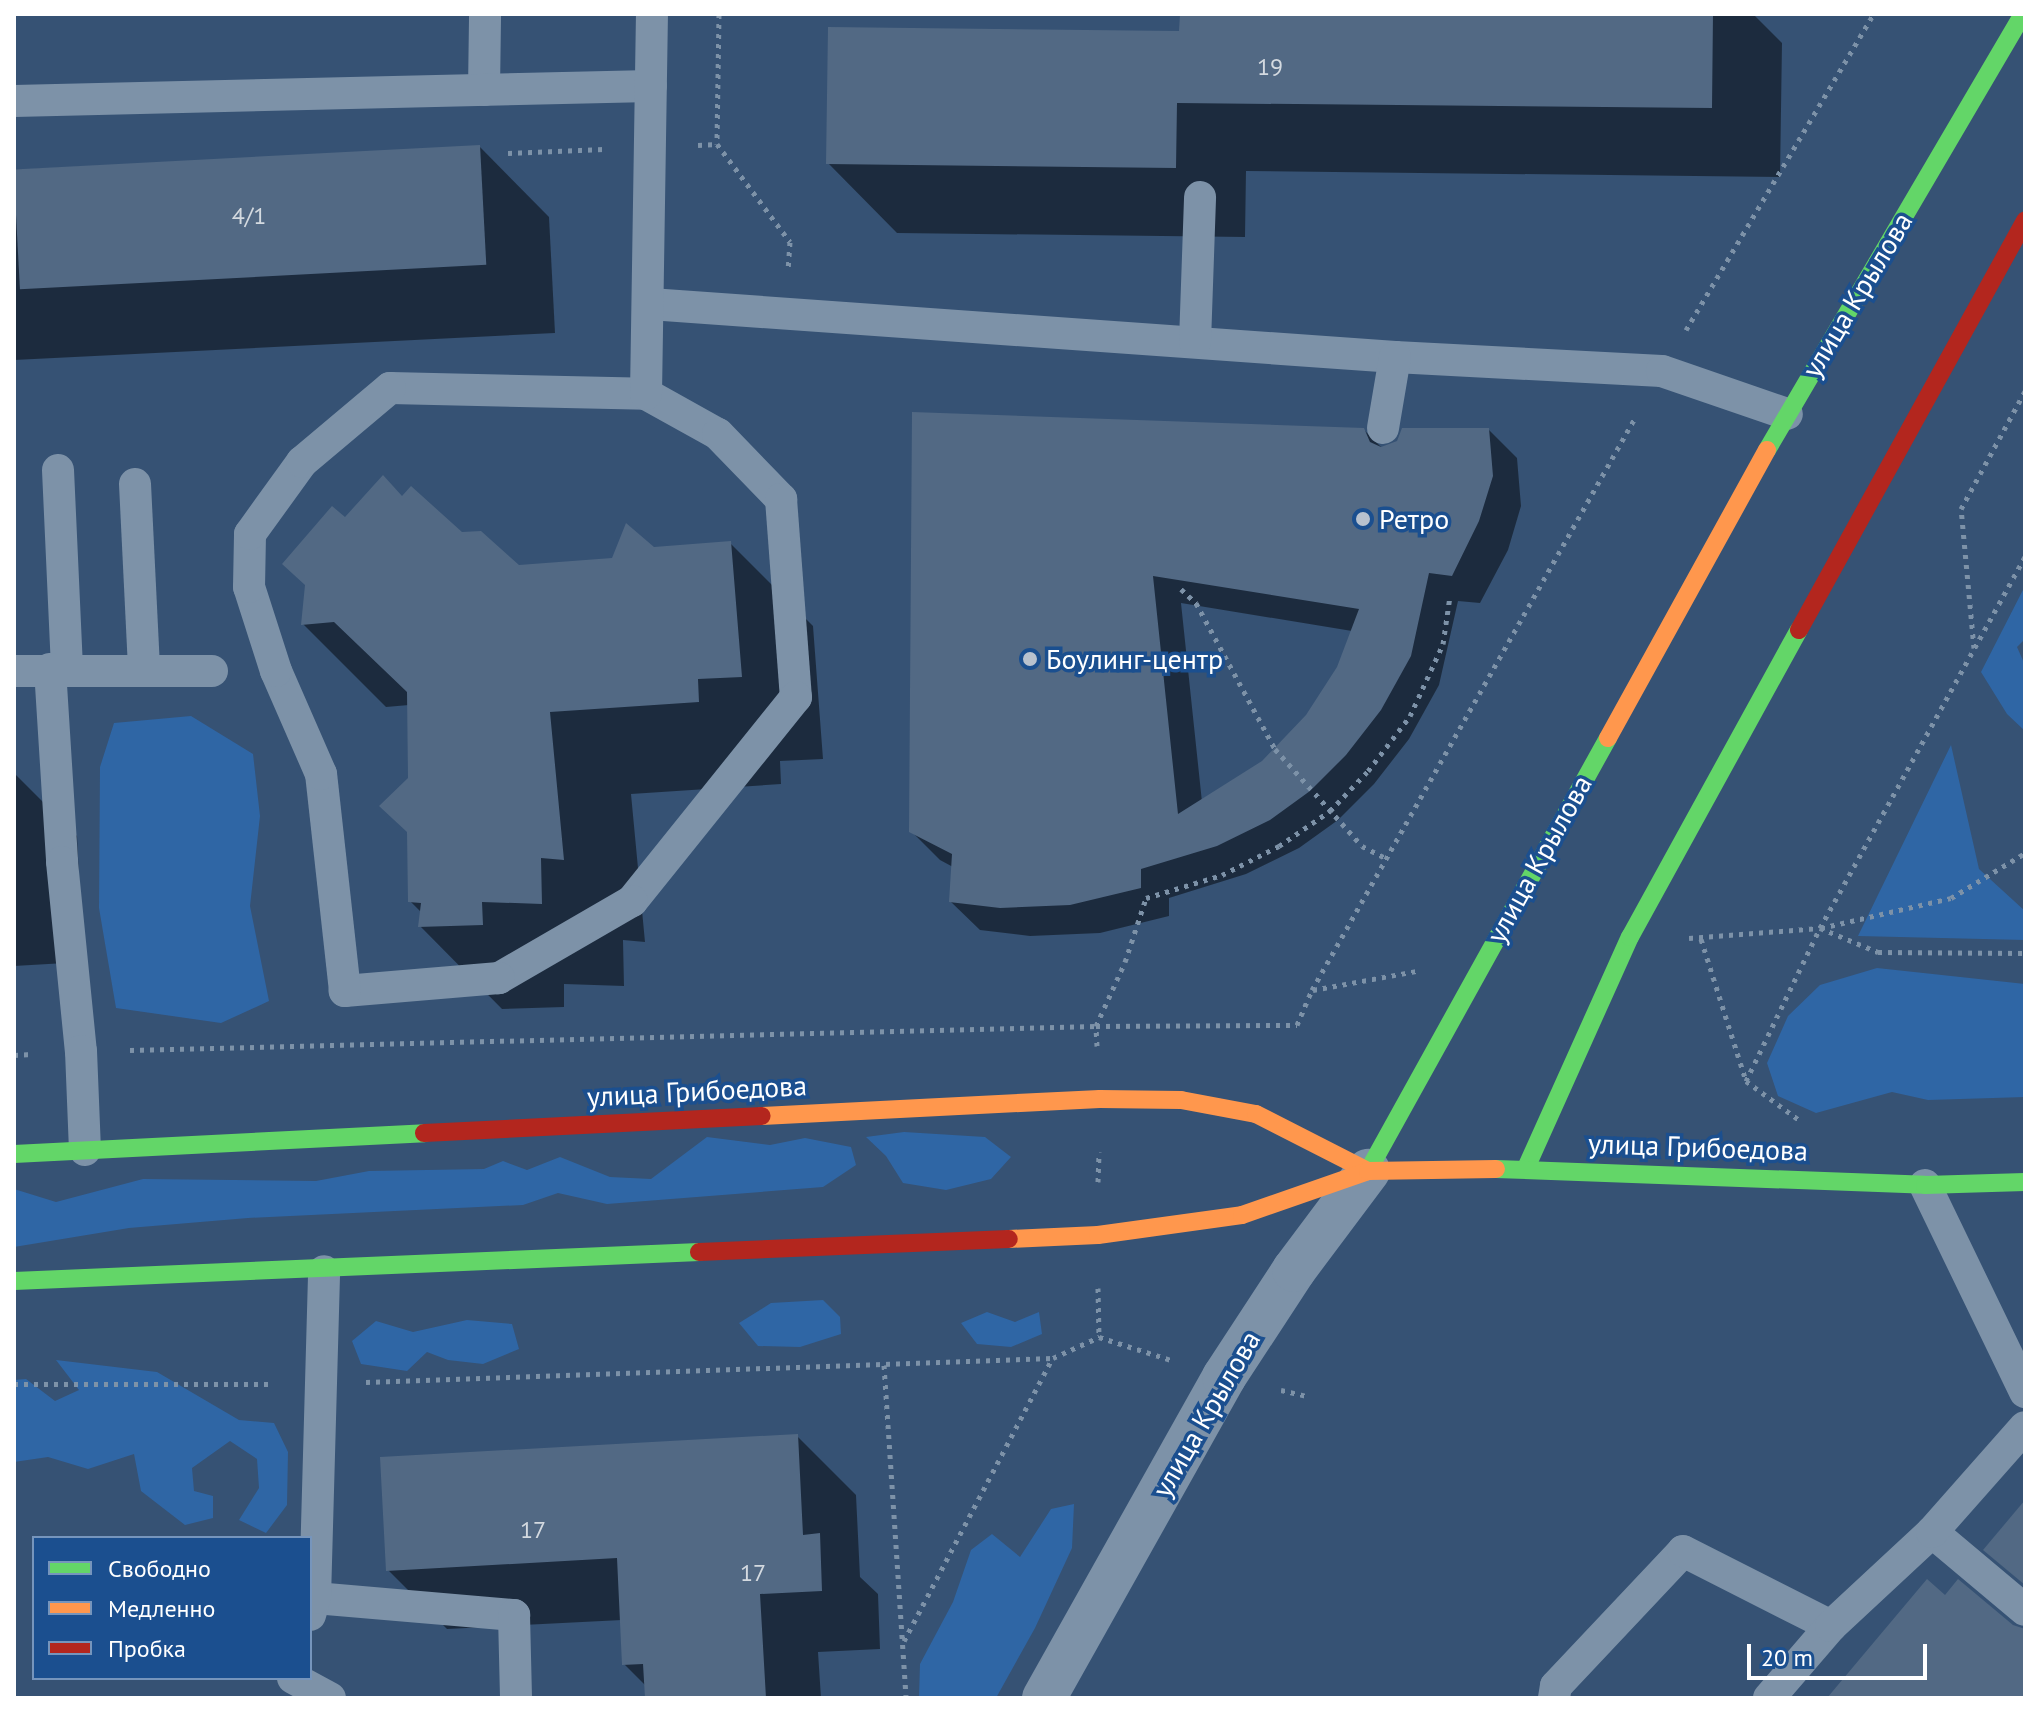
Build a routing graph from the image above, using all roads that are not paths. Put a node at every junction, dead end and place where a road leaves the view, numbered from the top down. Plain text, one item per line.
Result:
1 (485, 14) edge
2 (652, 14) edge
3 (2023, 14) edge
4 (651, 86) junction
5 (484, 90) junction
6 (14, 101) edge
7 (1200, 197) dead end
8 (2025, 220) edge
9 (650, 304) junction
10 (1195, 342) junction
11 (1395, 357) junction
12 (646, 394) junction
13 (1787, 414) junction
14 (1383, 428) dead end
15 (58, 470) dead end
16 (135, 484) dead end
17 (58, 669) junction
18 (144, 670) junction
19 (14, 671) edge
20 (212, 671) dead end
21 (85, 1150) junction
22 (14, 1154) edge
23 (1526, 1168) junction
24 (1368, 1171) junction
25 (2025, 1182) edge
26 (1925, 1185) junction
27 (324, 1271) junction
28 (14, 1281) edge
29 (2025, 1392) edge
30 (2025, 1427) edge
31 (1932, 1532) junction
32 (312, 1606) edge
33 (2025, 1610) edge
34 (1831, 1626) junction
35 (297, 1680) edge
36 (330, 1698) edge
37 (516, 1698) edge
38 (1044, 1698) edge
39 (1554, 1698) edge
40 (1769, 1698) edge

1 - 5 lane
2 - 4 lane
3 - 13 main road, улица Крылова
4 - 5 lane
4 - 9 lane
5 - 6 lane
7 - 10 lane
8 - 23 main road
9 - 10 lane
9 - 12 lane
10 - 11 lane
11 - 13 lane
11 - 14 lane
12 - 12 lane
13 - 24 main road, улица Крылова
15 - 17 lane
16 - 18 lane
17 - 18 lane
17 - 19 lane
17 - 21 lane
18 - 20 lane
21 - 22 main road, улица Грибоедова
21 - 24 main road, улица Грибоедова
23 - 24 main road, улица Грибоедова
23 - 26 main road, улица Грибоедова
24 - 27 main road, улица Грибоедова
24 - 38 street, улица Крылова
25 - 26 main road, улица Грибоедова
26 - 29 lane
27 - 28 main road, улица Грибоедова
27 - 32 lane
30 - 31 lane
31 - 33 lane
31 - 34 lane
32 - 37 lane
34 - 39 lane
34 - 40 lane
35 - 36 lane

